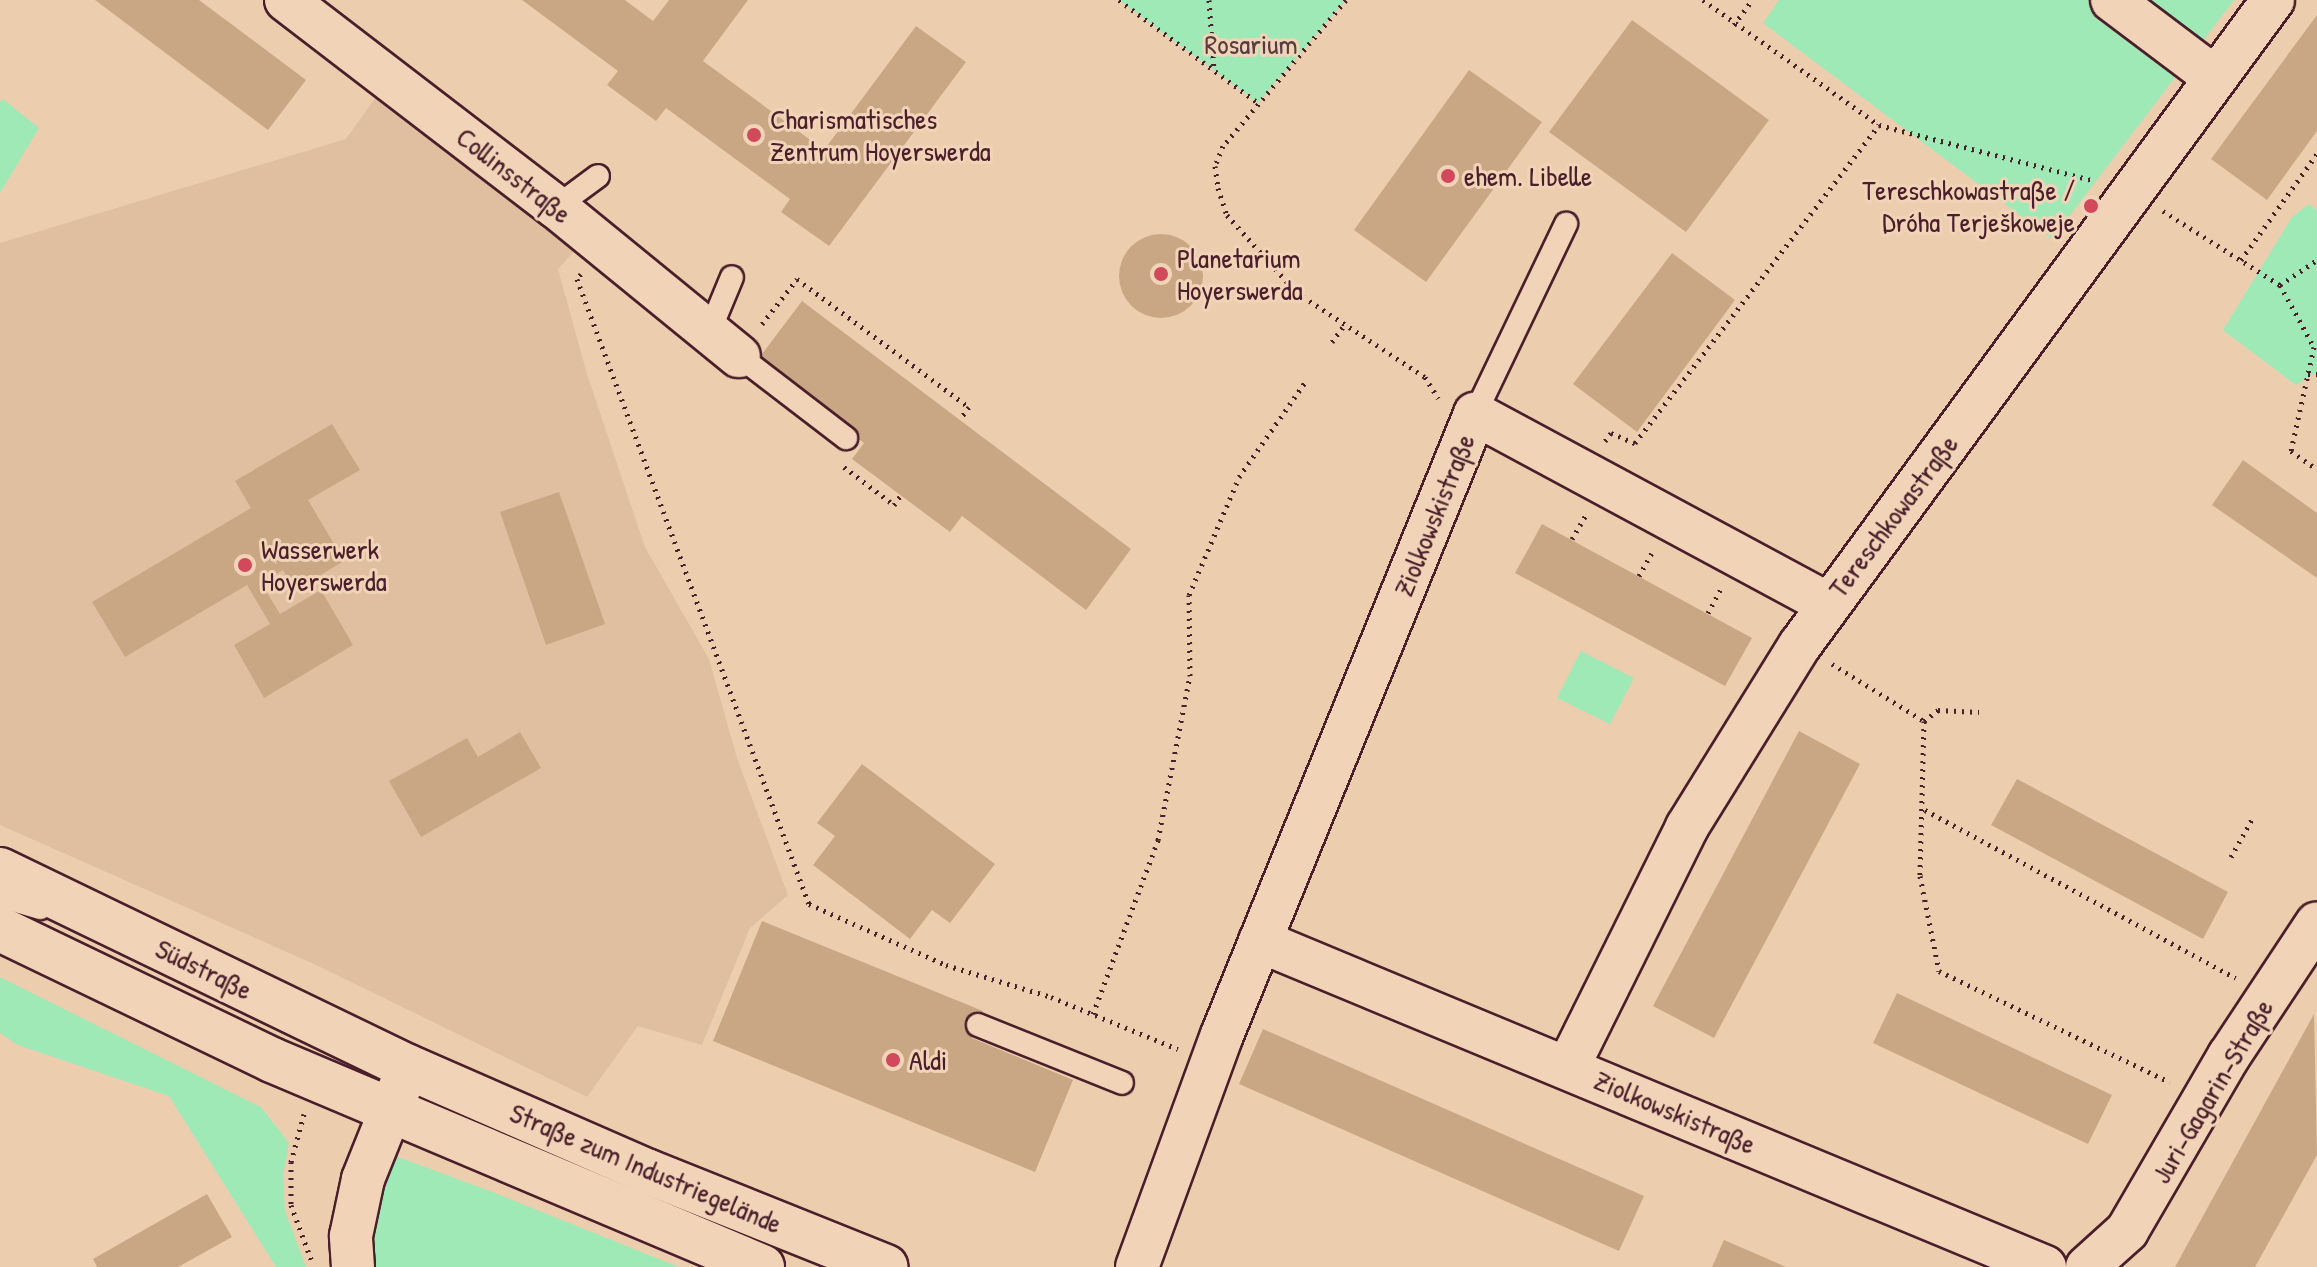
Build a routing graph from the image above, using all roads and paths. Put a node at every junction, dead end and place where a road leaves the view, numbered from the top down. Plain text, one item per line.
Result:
1 (286, 0) edge
2 (1119, 0) edge
3 (1209, 0) edge
4 (1346, 0) edge
5 (1703, 0) edge
6 (1752, 0) edge
7 (2112, 0) edge
8 (2273, 0) edge
9 (1734, 25) junction
10 (1215, 71) junction
11 (2214, 77) junction
12 (1258, 103) junction
13 (1879, 125) junction
14 (2317, 154) edge
15 (598, 176) dead end
16 (2130, 191) junction
17 (556, 207) junction
18 (1566, 224) dead end
19 (604, 245) junction
20 (2241, 260) junction
21 (2317, 260) edge
22 (732, 277) dead end
23 (2280, 285) junction
24 (1345, 324) junction
25 (1332, 342) dead end
26 (724, 343) junction
27 (2308, 374) junction
28 (2317, 374) edge
29 (1306, 381) dead end
30 (1457, 406) junction
31 (960, 419) dead end
32 (846, 438) joint
33 (2317, 469) edge
34 (1581, 474) junction
35 (901, 495) dead end
36 (1828, 604) junction
37 (1800, 645) junction
38 (1979, 712) dead end
39 (1924, 721) junction
40 (1925, 809) junction
41 (2252, 819) dead end
42 (2231, 857) dead end
43 (0, 870) edge
44 (0, 896) edge
45 (92, 914) junction
46 (2317, 923) edge
47 (0, 929) edge
48 (1260, 941) junction
49 (2269, 996) junction
50 (1093, 1014) junction
51 (978, 1025) dead end
52 (1212, 1063) junction
53 (408, 1067) junction
54 (1568, 1067) junction
55 (1122, 1083) dead end
56 (2205, 1099) junction
57 (391, 1110) junction
58 (304, 1113) dead end
59 (2095, 1262) edge
60 (314, 1267) edge
61 (353, 1267) edge
62 (762, 1267) edge
63 (886, 1267) edge
64 (1137, 1267) edge
65 (2045, 1267) edge

1 - 17 street, Collinsstraße
2 - 10 path
3 - 10 path
4 - 12 path
5 - 9 path
6 - 9 path
7 - 11 street
8 - 11 street, Tereschkowastraße
9 - 13 path
10 - 12 path
11 - 16 street, Tereschkowastraße
12 - 24 path
13 - 16 path
13 - 34 path
14 - 20 path
15 - 17 lane
16 - 20 path
16 - 36 street, Tereschkowastraße
17 - 19 street, Collinsstraße
18 - 30 lane
19 - 26 street, Collinsstraße
19 - 50 path
20 - 23 path
21 - 23 path
22 - 26 lane
23 - 27 path
24 - 25 path
24 - 30 path
26 - 31 path
26 - 32 lane
27 - 28 path
27 - 33 path
29 - 50 path
30 - 34 street, Ziolkowskistraße
30 - 48 street, Ziolkowskistraße
32 - 35 path
34 - 36 street, Ziolkowskistraße
36 - 37 street, Tereschkowastraße
37 - 39 path
37 - 54 street, Tereschkowastraße
38 - 39 path
39 - 40 path
40 - 49 path
40 - 56 path
41 - 42 path
43 - 45 main road, Südstraße
44 - 45 lane
45 - 53 main road, Südstraße
46 - 49 street, Juri-Gagarin-Straße
47 - 57 main road, Südstraße
48 - 52 street, Ziolkowskistraße
48 - 54 street, Ziolkowskistraße
49 - 56 street, Juri-Gagarin-Straße
50 - 52 path
51 - 55 lane
52 - 64 street, Ziolkowskistraße
53 - 57 street
53 - 63 main road, Straße zum Industriegelände
54 - 65 street, Ziolkowskistraße
56 - 59 street, Juri-Gagarin-Straße
57 - 61 street
57 - 62 main road, Straße zum Industriegelände
58 - 60 path

